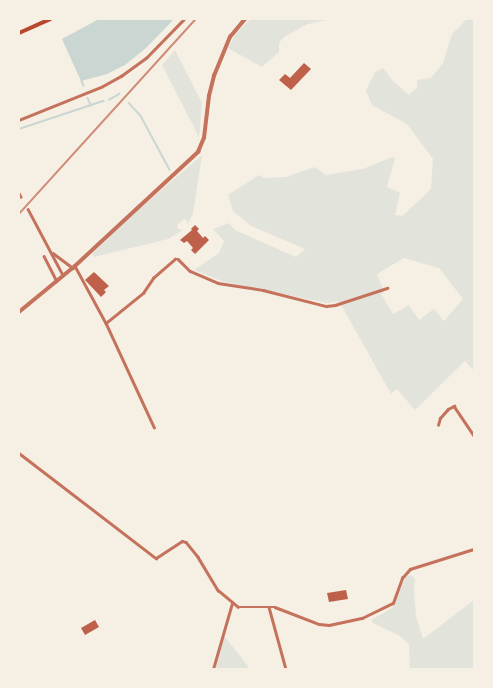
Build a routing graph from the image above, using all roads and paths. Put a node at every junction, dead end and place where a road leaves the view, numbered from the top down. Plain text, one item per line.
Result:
1 (50, 19) edge
2 (184, 19) edge
3 (245, 19) edge
4 (19, 33) edge
5 (19, 120) edge
6 (19, 193) edge
7 (21, 197) dead end
8 (28, 209) dead end
9 (53, 252) junction
10 (44, 256) dead end
11 (74, 267) junction
12 (63, 276) junction
13 (57, 281) junction
14 (387, 288) dead end
15 (19, 312) edge
16 (106, 324) junction
17 (438, 425) dead end
18 (154, 427) dead end
19 (474, 436) edge
20 (19, 453) edge
21 (474, 549) edge
22 (232, 603) junction
23 (269, 607) junction
24 (213, 669) edge
25 (286, 669) edge

1 - 4 main road
2 - 5 street
3 - 11 street
6 - 7 street
8 - 9 street
9 - 11 street
9 - 12 street
10 - 13 street
11 - 12 street
11 - 16 street
12 - 13 street
13 - 15 street
14 - 16 street
16 - 18 street
17 - 19 street
20 - 22 street
21 - 23 street
22 - 23 street
22 - 24 street
23 - 25 street

